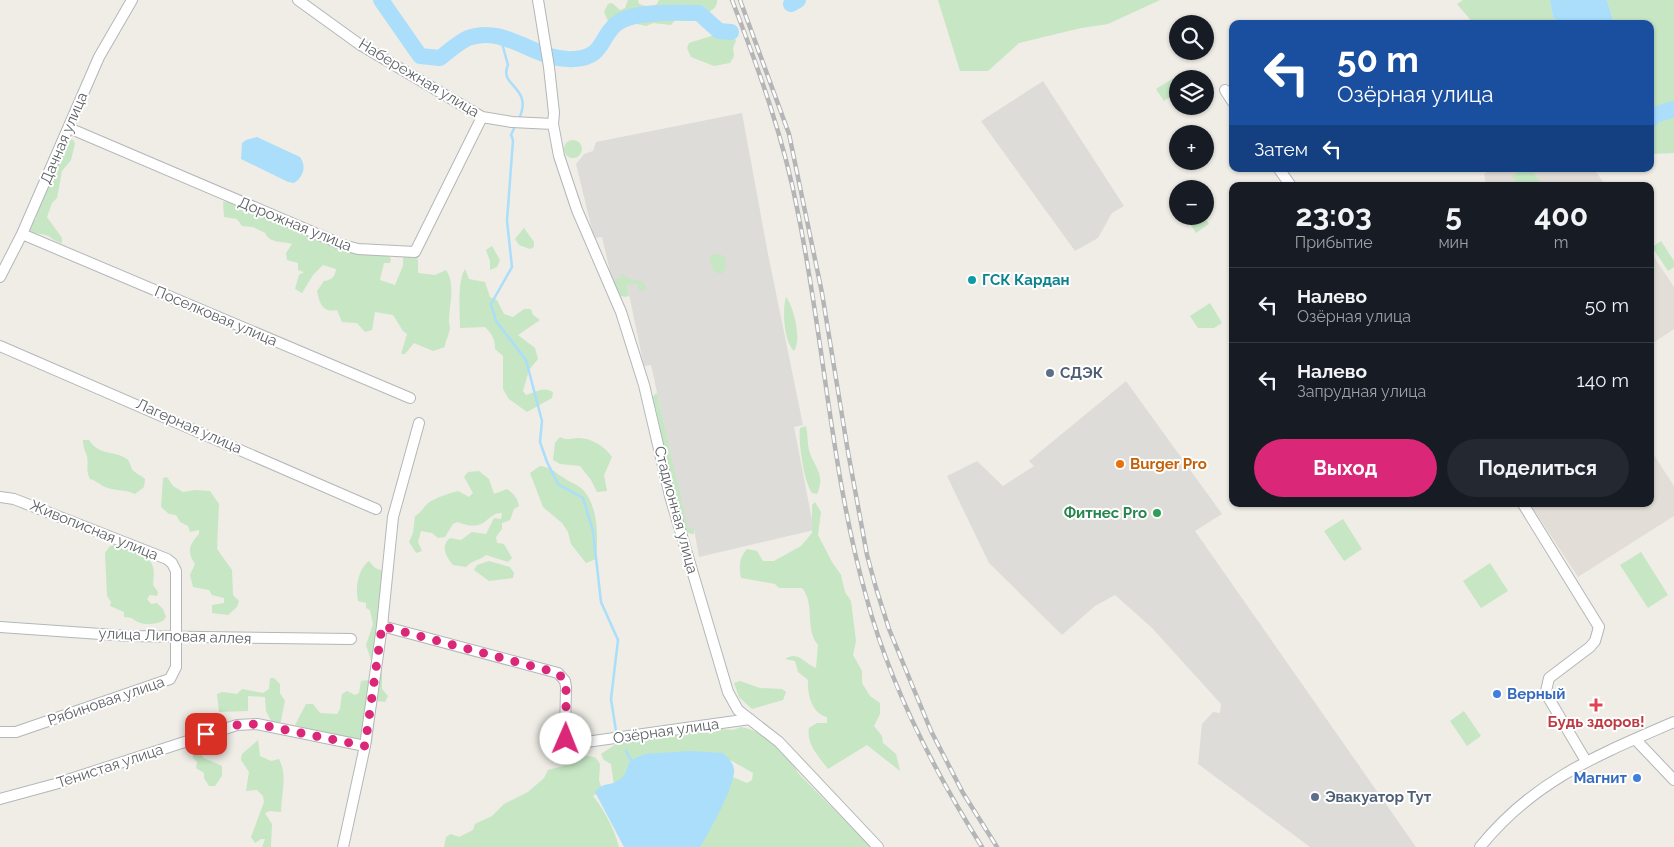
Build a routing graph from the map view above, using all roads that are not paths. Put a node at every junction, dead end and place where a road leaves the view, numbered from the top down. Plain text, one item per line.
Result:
1 (132, 0) edge
2 (298, 0) edge
3 (538, 0) edge
4 (1225, 90) dead end
5 (1229, 96) edge
6 (482, 117) junction
7 (553, 124) junction
8 (69, 128) junction
9 (22, 234) junction
10 (0, 277) edge
11 (0, 346) edge
12 (410, 398) dead end
13 (420, 424) dead end
14 (0, 497) edge
15 (1525, 507) edge
16 (376, 509) dead end
17 (382, 626) junction
18 (0, 627) edge
19 (176, 637) junction
20 (351, 639) dead end
21 (750, 719) junction
22 (1674, 722) edge
23 (0, 732) edge
24 (1635, 739) junction
25 (365, 746) junction
26 (1586, 761) junction
27 (1674, 780) edge
28 (0, 799) edge
29 (343, 847) edge
30 (878, 847) edge
31 (1480, 847) edge

1 - 8 street, Дачная улица
2 - 6 street, Набережная улица
3 - 7 street, Стадионная улица
4 - 5 street
6 - 7 street, Набережная улица
6 - 8 street, Дорожная улица
7 - 21 street, Стадионная улица
8 - 9 street, Дачная улица
9 - 10 street, Дачная улица
9 - 12 street, Поселковая улица
11 - 16 street, Лагерная улица
13 - 17 street
14 - 19 street, Живописная улица
15 - 26 street
17 - 21 street, Озёрная улица
17 - 25 street
18 - 19 street, улица Липовая аллея
19 - 20 street, улица Липовая аллея
19 - 23 street, Рябиновая улица
21 - 30 street, Стадионная улица
22 - 24 street
24 - 26 street
24 - 27 street
25 - 28 street, Тенистая улица
25 - 29 street
26 - 31 street

